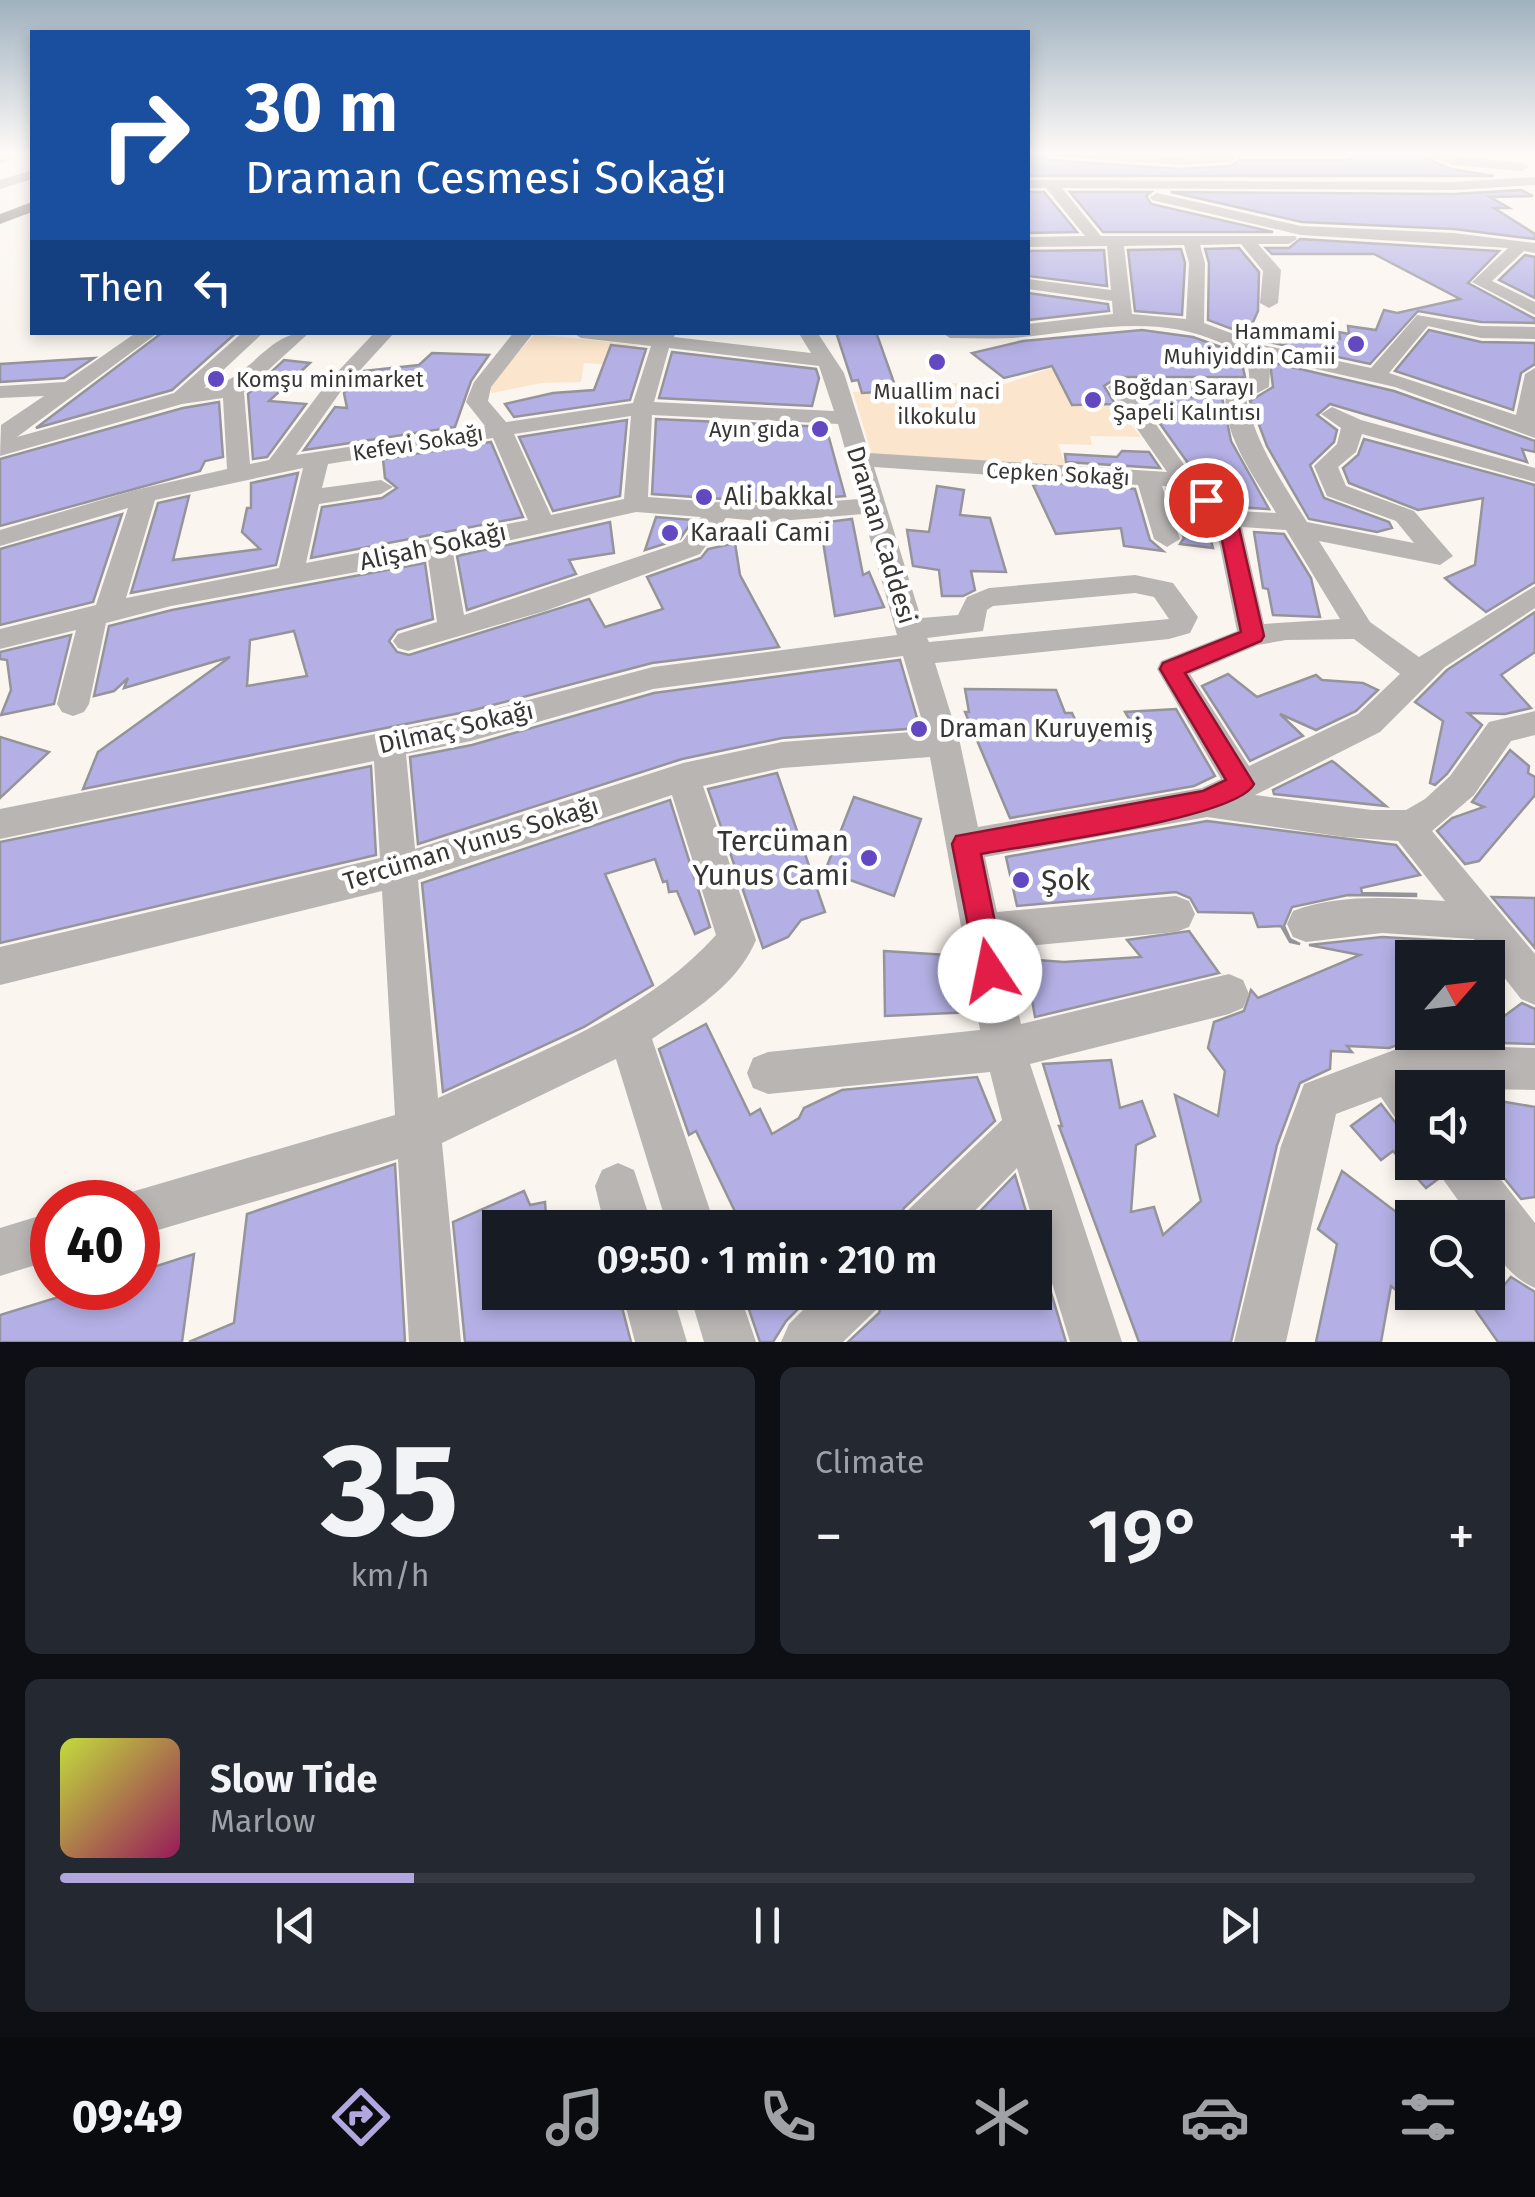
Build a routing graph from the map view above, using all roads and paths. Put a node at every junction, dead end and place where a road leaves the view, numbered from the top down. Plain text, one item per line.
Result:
1 (1079, 215) edge
2 (1292, 215) edge
3 (1320, 233) junction
4 (1244, 238) junction
5 (1190, 239) junction
6 (1105, 241) junction
7 (1030, 242) edge
8 (1528, 246) edge
9 (1030, 284) edge
10 (1120, 297) junction
11 (1269, 303) dead end
12 (1535, 309) edge
13 (1030, 313) edge
14 (1123, 322) junction
15 (1068, 324) junction
16 (1195, 326) junction
17 (1030, 330) edge
18 (1535, 334) edge
19 (146, 335) edge
20 (252, 335) edge
21 (297, 335) edge
22 (383, 335) edge
23 (523, 335) edge
24 (622, 335) edge
25 (809, 335) edge
26 (664, 338) edge
27 (1248, 348) junction
28 (826, 361) junction
29 (1378, 374) junction
30 (1535, 374) edge
31 (1259, 387) junction
32 (70, 388) junction
33 (233, 390) junction
34 (0, 392) edge
35 (180, 398) junction
36 (640, 408) junction
37 (845, 418) junction
38 (1530, 428) edge
39 (501, 430) junction
40 (0, 448) edge
41 (318, 459) junction
42 (859, 459) junction
43 (276, 465) junction
44 (239, 474) junction
45 (1535, 475) edge
46 (1148, 479) junction
47 (1183, 480) junction
48 (381, 486) dead end
49 (144, 495) junction
50 (308, 498) junction
51 (636, 504) junction
52 (872, 506) junction
53 (717, 513) junction
54 (1227, 519) junction
55 (542, 523) junction
56 (1297, 526) junction
57 (0, 538) edge
58 (1167, 539) dead end
59 (439, 548) junction
60 (290, 577) junction
61 (1535, 596) edge
62 (101, 613) junction
63 (452, 629) junction
64 (1360, 630) junction
65 (1253, 636) junction
66 (0, 639) edge
67 (408, 641) dead end
68 (914, 642) junction
69 (1419, 673) junction
70 (73, 704) dead end
71 (1535, 723) edge
72 (944, 743) junction
73 (389, 744) junction
74 (682, 777) junction
75 (1242, 784) junction
76 (1207, 802) junction
77 (0, 824) edge
78 (1407, 826) junction
79 (966, 844) junction
80 (396, 871) junction
81 (1176, 914) dead end
82 (1488, 922) junction
83 (1306, 924) dead end
84 (983, 932) junction
85 (0, 966) edge
86 (1535, 985) edge
87 (1229, 994) dead end
88 (628, 1031) junction
89 (1004, 1050) junction
90 (1535, 1069) edge
91 (1408, 1070) edge
92 (768, 1073) dead end
93 (1395, 1088) edge
94 (1026, 1128) junction
95 (418, 1131) junction
96 (1472, 1180) edge
97 (160, 1206) edge
98 (686, 1210) edge
99 (942, 1210) edge
100 (30, 1243) edge
101 (0, 1252) edge
102 (1535, 1264) edge
103 (652, 1310) edge
104 (720, 1310) edge
105 (840, 1310) edge
106 (434, 1342) edge
107 (660, 1342) edge
108 (730, 1342) edge
109 (807, 1342) edge
110 (1096, 1342) edge
111 (1260, 1342) edge

1 - 6 street
2 - 3 street
3 - 4 street
3 - 8 street
4 - 5 street
4 - 11 street
5 - 6 street
5 - 16 street
6 - 7 street
6 - 10 street
8 - 12 street
9 - 10 street
10 - 14 street
13 - 15 street
14 - 15 street
14 - 16 street
15 - 17 street
16 - 27 street
18 - 29 street
19 - 32 street
20 - 35 street
21 - 33 street
22 - 43 street
23 - 39 street
24 - 26 street
25 - 28 street, Draman Caddesi
26 - 28 street
26 - 36 street
27 - 29 street
27 - 31 street
28 - 37 street, Draman Caddesi
29 - 38 street
30 - 38 street
31 - 47 street, Cepken Sokağı
31 - 56 street
32 - 34 street
32 - 40 street
33 - 35 street
33 - 44 street
35 - 40 street
36 - 37 street, Kefevi Sokağı
36 - 39 street, Kefevi Sokağı
36 - 51 street
37 - 42 street, Draman Caddesi
39 - 41 street, Kefevi Sokağı
39 - 55 street
41 - 43 street, Kefevi Sokağı
41 - 50 street
42 - 46 street, Cepken Sokağı
42 - 52 street, Draman Caddesi
43 - 44 street, Kefevi Sokağı
44 - 49 street, Kefevi Sokağı
45 - 56 street
46 - 47 street, Cepken Sokağı
46 - 58 street
47 - 54 street
48 - 50 street
49 - 57 street, Kefevi Sokağı
49 - 62 street
50 - 60 street
51 - 53 street, Alişah Sokağı
51 - 55 street, Alişah Sokağı
52 - 53 street, Alişah Sokağı
52 - 68 street, Draman Caddesi
53 - 63 street
54 - 56 street
54 - 65 street
55 - 59 street, Alişah Sokağı
56 - 64 street
59 - 60 street, Alişah Sokağı
59 - 63 street
60 - 62 street, Alişah Sokağı
61 - 69 street
62 - 66 street, Alişah Sokağı
62 - 70 street
63 - 67 street
64 - 65 street
64 - 69 street
65 - 75 street
68 - 68 street
68 - 72 street, Draman Caddesi
68 - 73 street, Dilmaç Sokağı
69 - 75 street
71 - 78 street
72 - 74 street, Tercüman Yunus Sokağı
72 - 79 street, Draman Caddesi
73 - 77 street, Dilmaç Sokağı
73 - 80 street
74 - 80 street, Tercüman Yunus Sokağı
74 - 88 street
75 - 76 street
76 - 78 street
76 - 79 street
78 - 82 street
79 - 84 street, Draman Caddesi
80 - 85 street, Tercüman Yunus Sokağı
80 - 95 street
81 - 84 street
82 - 83 street
82 - 86 street
84 - 89 street, Draman Caddesi
87 - 89 street
88 - 95 street
88 - 98 street
89 - 92 street
89 - 94 street, Draman Caddesi
90 - 91 street
93 - 111 street
94 - 99 street
94 - 110 street, Draman Caddesi
95 - 97 street
95 - 106 street
96 - 102 street
100 - 101 street
103 - 107 street
104 - 108 street
105 - 109 street

